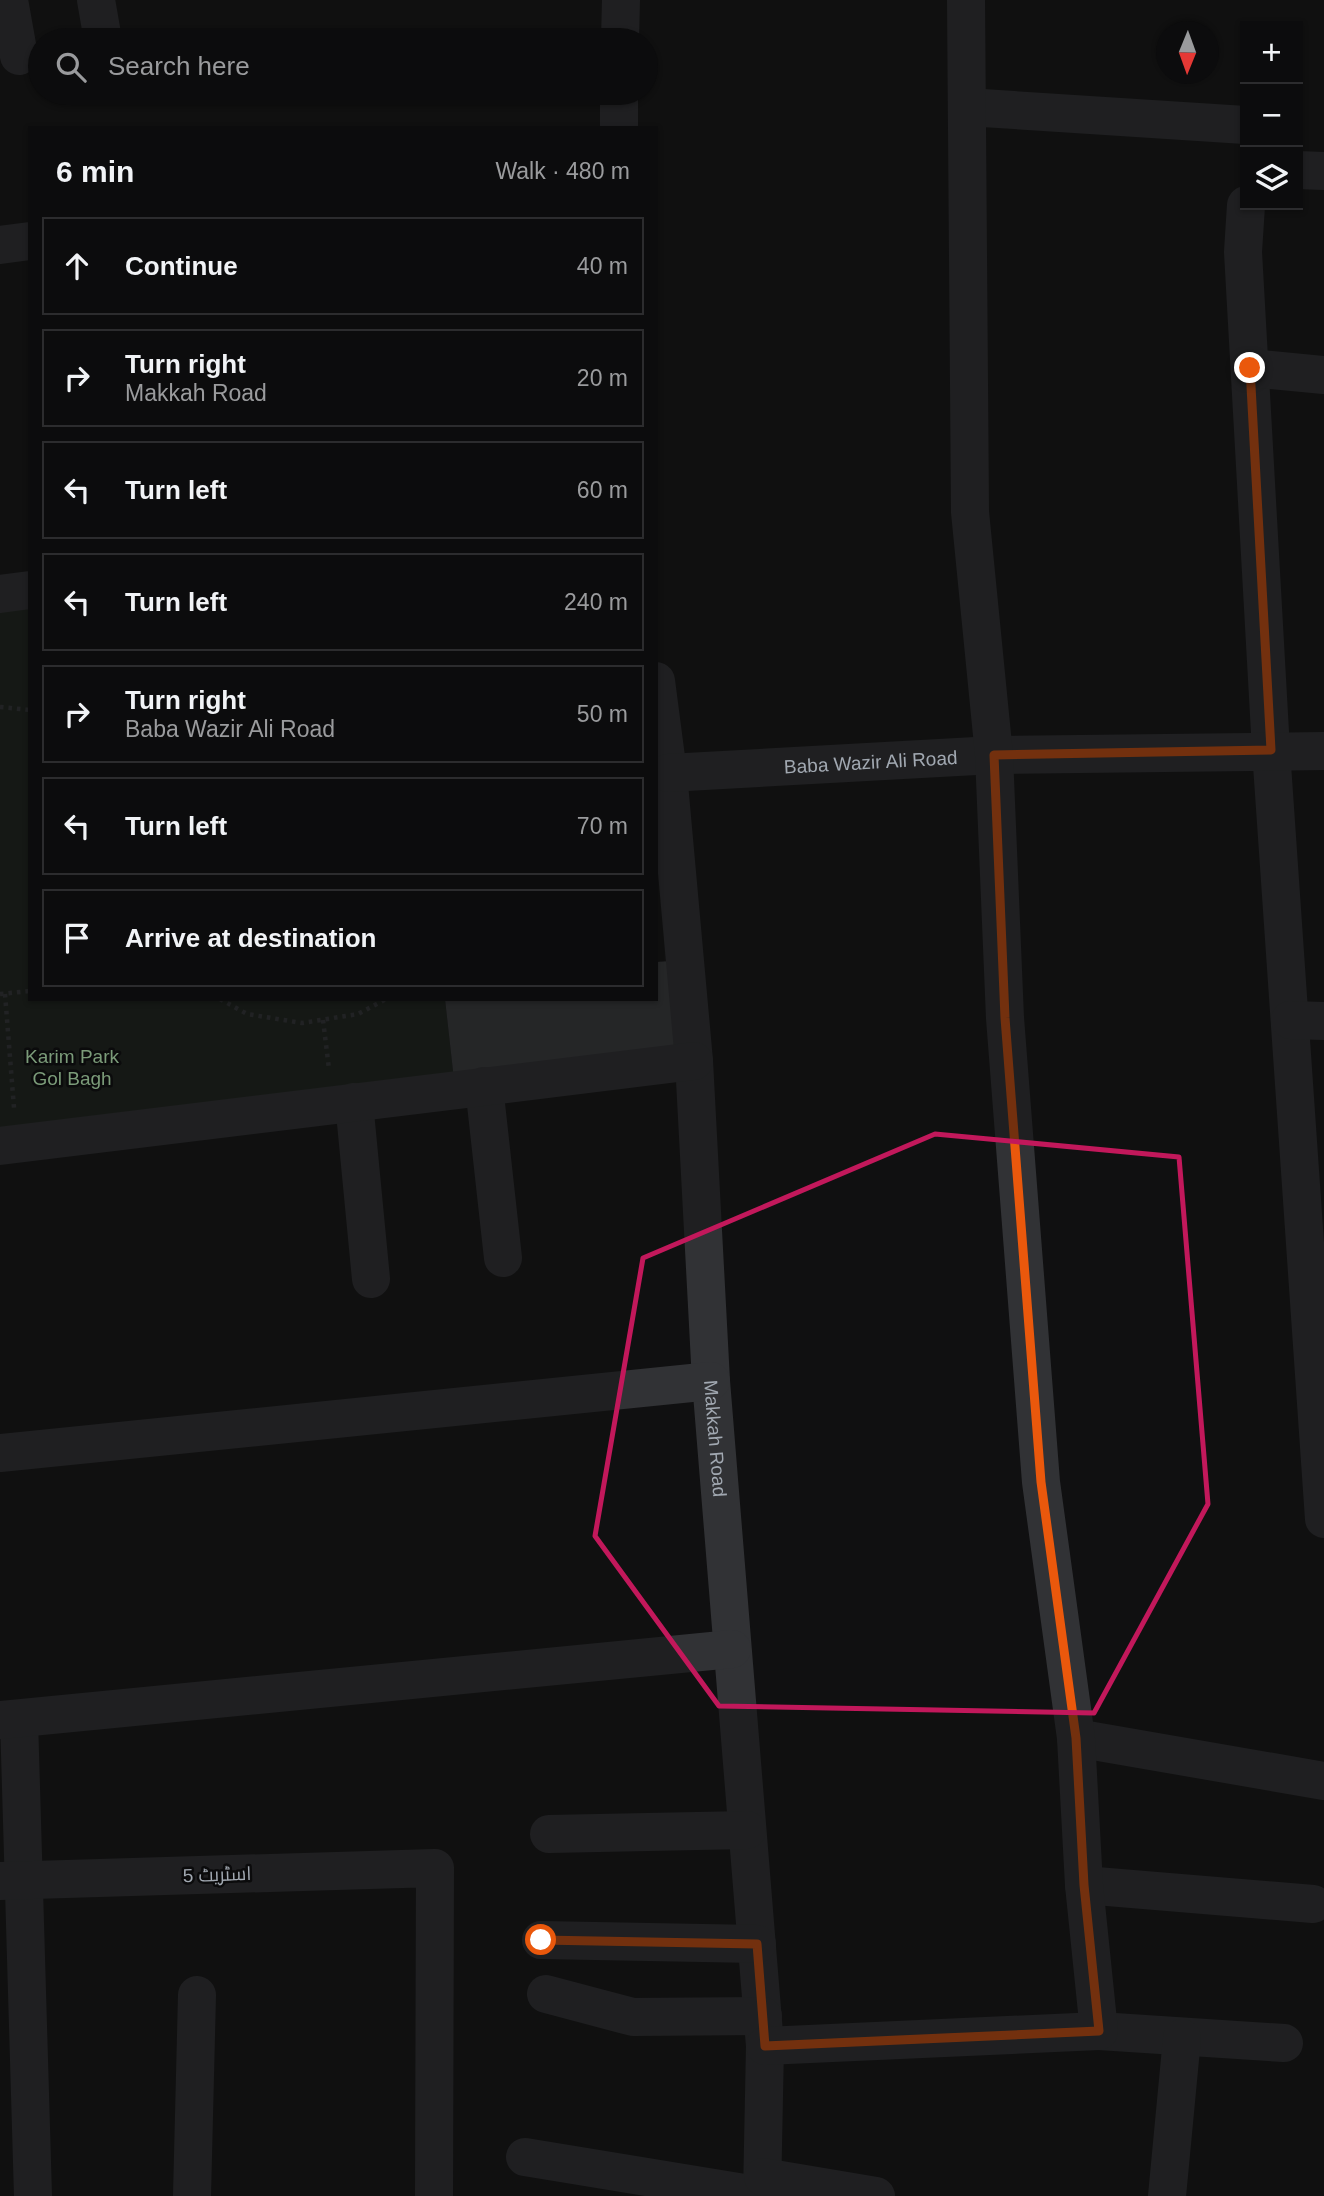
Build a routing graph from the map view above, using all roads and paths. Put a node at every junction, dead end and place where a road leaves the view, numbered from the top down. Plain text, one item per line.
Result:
1 (9, 0) edge
2 (96, 0) edge
3 (621, 0) edge
4 (966, 0) edge
5 (101, 28) edge
6 (620, 28) edge
7 (19, 56) dead end
8 (620, 105) edge
9 (967, 107) junction
10 (1240, 125) edge
11 (619, 126) edge
12 (1303, 170) edge
13 (1324, 171) edge
14 (1246, 210) edge
15 (28, 241) edge
16 (0, 245) edge
17 (1250, 368) junction
18 (1324, 375) edge
19 (28, 590) edge
20 (0, 594) edge
21 (658, 696) edge
22 (0, 707) edge
23 (28, 710) edge
24 (1271, 750) junction
25 (1324, 751) edge
26 (994, 755) junction
27 (668, 773) junction
28 (28, 991) edge
29 (2, 994) edge
30 (224, 1001) edge
31 (382, 1001) edge
32 (323, 1020) junction
33 (1307, 1021) edge
34 (694, 1061) junction
35 (484, 1086) junction
36 (344, 1103) junction
37 (8, 1145) edge
38 (503, 1258) dead end
39 (371, 1279) dead end
40 (711, 1381) junction
41 (0, 1453) edge
42 (1324, 1519) edge
43 (732, 1649) junction
44 (9, 1720) edge
45 (1076, 1738) junction
46 (1324, 1780) edge
47 (747, 1830) junction
48 (549, 1834) dead end
49 (13, 1880) edge
50 (1084, 1885) junction
51 (1313, 1904) dead end
52 (541, 1940) dead end
53 (757, 1944) junction
54 (546, 1994) dead end
55 (197, 1995) dead end
56 (764, 2031) junction
57 (1099, 2031) junction
58 (1182, 2038) junction
59 (1284, 2043) dead end
60 (525, 2157) dead end
61 (762, 2190) edge
62 (33, 2196) edge
63 (192, 2196) edge
64 (433, 2196) edge
65 (876, 2196) edge
66 (1167, 2196) edge

1 - 7 street
2 - 5 street
3 - 6 street
4 - 9 street
8 - 11 street
9 - 10 street
9 - 26 street
12 - 13 street
14 - 17 street
15 - 16 street
17 - 18 street
17 - 24 street
19 - 20 street
21 - 27 street, Makkah Road
22 - 23 path
24 - 25 street, Baba Wazir Ali Road
24 - 26 street, Baba Wazir Ali Road
24 - 33 street
26 - 27 street, Baba Wazir Ali Road
26 - 45 street
27 - 34 street, Makkah Road
28 - 29 path
29 - 37 path
30 - 32 path
31 - 32 path
32 - 36 path
33 - 42 street
34 - 35 street
34 - 40 street, Makkah Road
35 - 36 street
35 - 38 street
36 - 37 street
36 - 39 street
40 - 41 street
40 - 43 street, Makkah Road
43 - 44 street
43 - 47 street, Makkah Road
44 - 49 street
45 - 46 street
45 - 50 street
47 - 48 street
47 - 53 street, Makkah Road
49 - 62 street
49 - 64 street, اسٹریٹ 5
50 - 51 street
50 - 57 street
52 - 53 street
53 - 56 street, Makkah Road
54 - 56 street
55 - 63 street
56 - 57 street
56 - 61 street, Makkah Road
57 - 58 street
58 - 59 street
58 - 66 street
60 - 61 street
61 - 65 street

